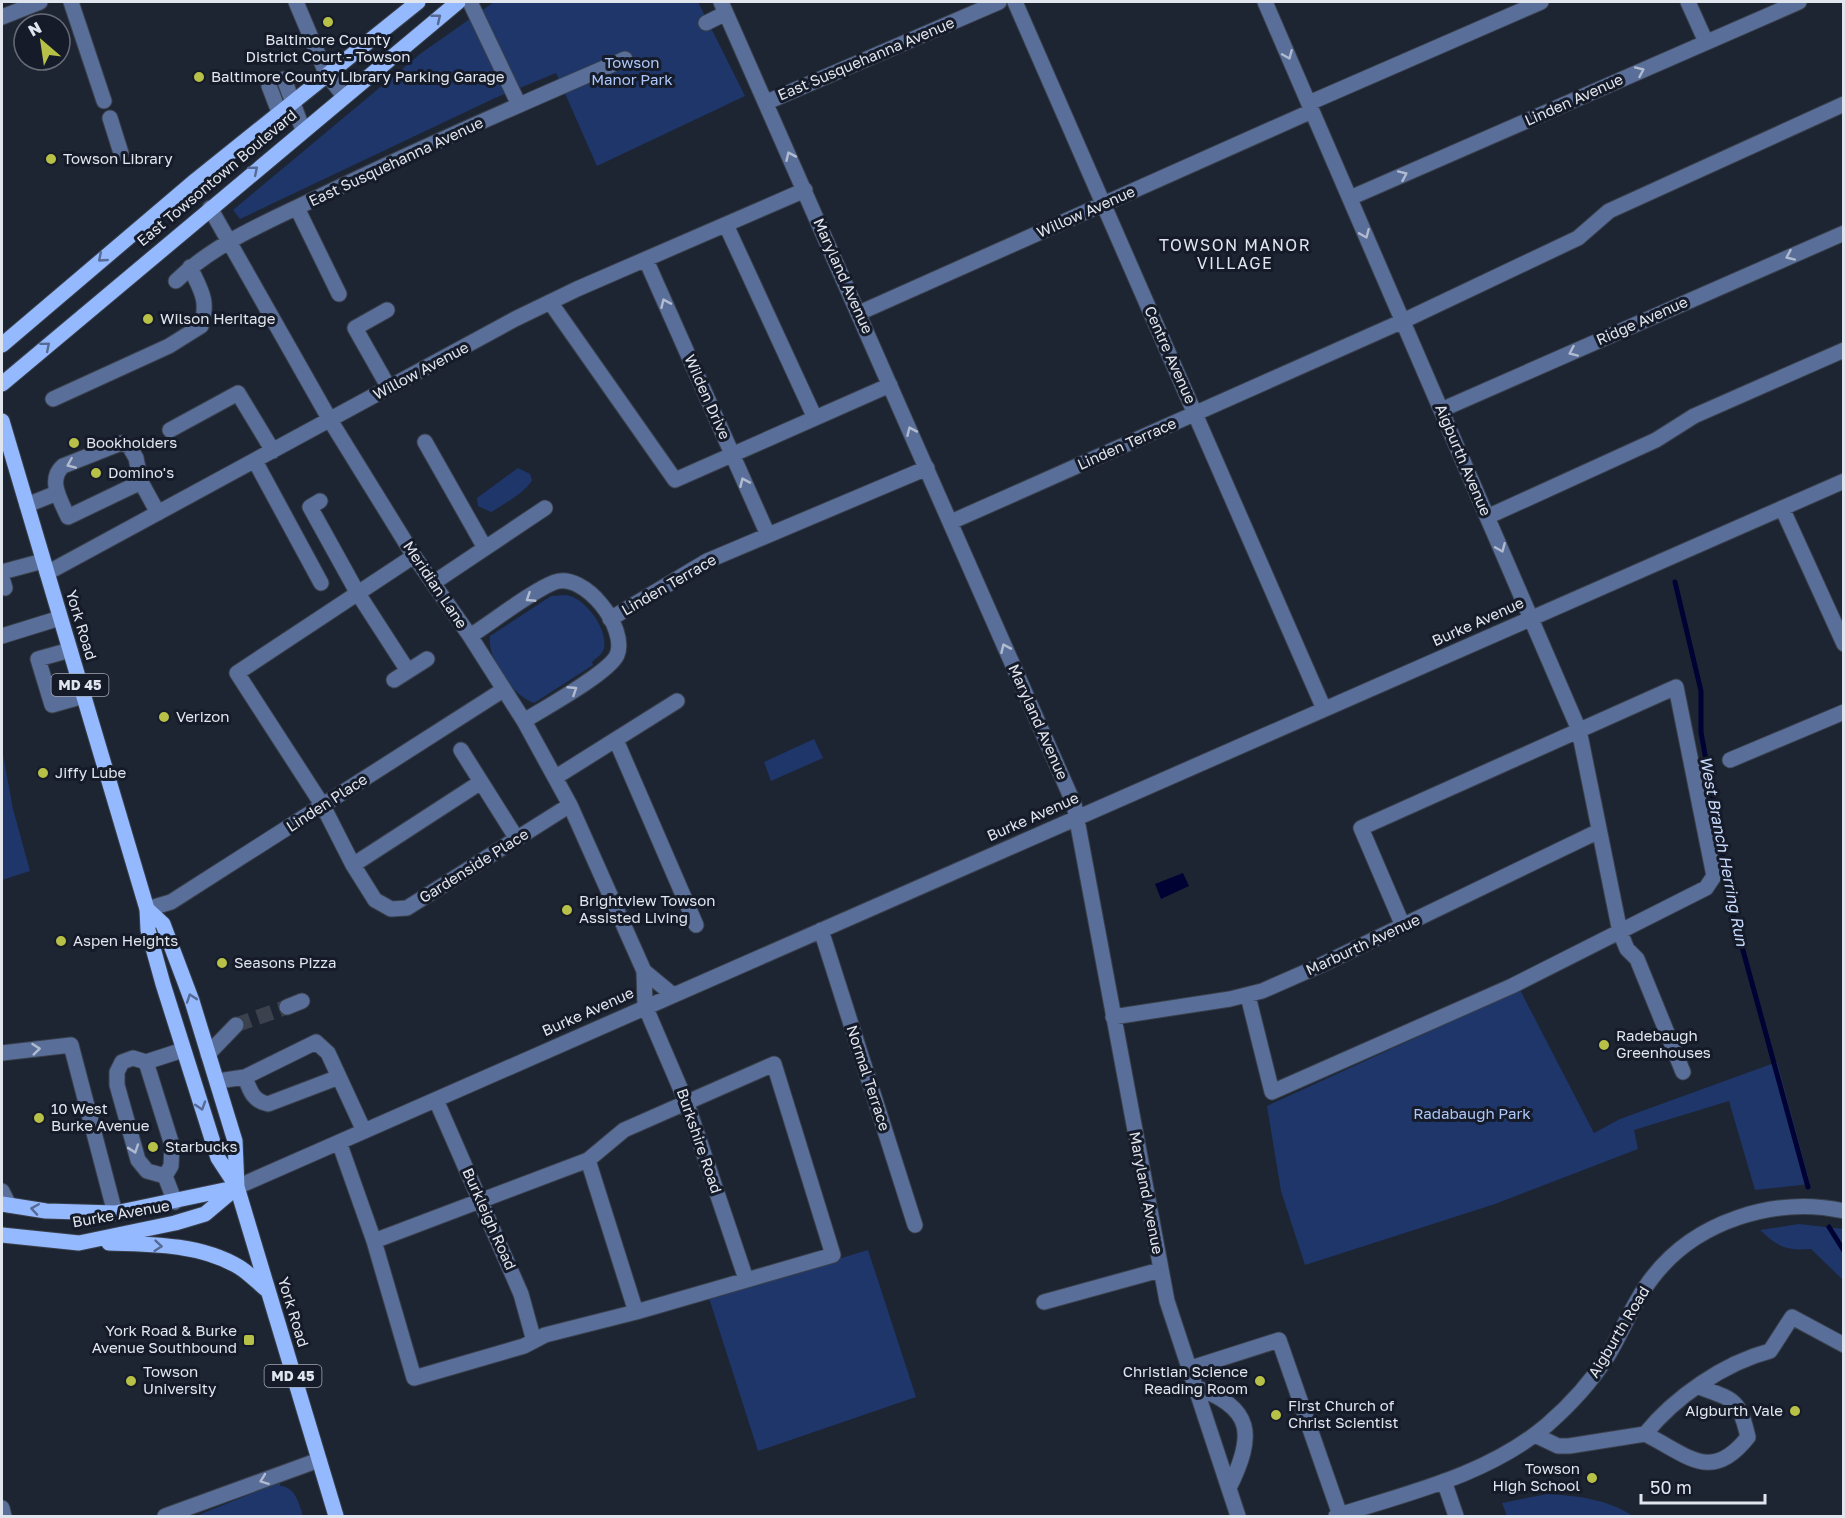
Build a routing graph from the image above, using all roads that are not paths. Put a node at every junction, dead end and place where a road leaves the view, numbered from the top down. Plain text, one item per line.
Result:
1 (40, 2) edge
2 (71, 2) edge
3 (296, 2) edge
4 (418, 2) edge
5 (458, 2) edge
6 (470, 2) edge
7 (999, 2) edge
8 (1015, 2) edge
9 (1541, 2) edge
10 (1688, 2) edge
11 (1799, 2) edge
12 (1270, 3) edge
13 (24, 5) edge
14 (723, 7) edge
15 (2, 17) edge
16 (706, 23) dead end
17 (1706, 42) junction
18 (625, 59) dead end
19 (326, 73) junction
20 (284, 79) dead end
21 (269, 86) dead end
22 (343, 95) junction
23 (293, 100) junction
24 (104, 101) dead end
25 (767, 102) junction
26 (1844, 104) edge
27 (519, 105) junction
28 (1310, 107) junction
29 (279, 112) junction
30 (110, 118) dead end
31 (303, 130) junction
32 (121, 153) dead end
33 (805, 190) junction
34 (1350, 198) junction
35 (1104, 204) junction
36 (210, 208) junction
37 (297, 208) junction
38 (726, 225) junction
39 (1844, 233) edge
40 (229, 242) junction
41 (646, 260) junction
42 (190, 267) junction
43 (176, 281) dead end
44 (339, 294) dead end
45 (550, 302) junction
46 (387, 310) dead end
47 (859, 313) junction
48 (1403, 321) junction
49 (2, 345) edge
50 (1844, 350) edge
51 (2, 384) edge
52 (890, 385) junction
53 (389, 388) junction
54 (53, 399) dead end
55 (1441, 410) junction
56 (1195, 414) junction
57 (815, 418) junction
58 (330, 420) junction
59 (2, 421) edge
60 (170, 430) dead end
61 (424, 442) dead end
62 (273, 451) junction
63 (731, 453) junction
64 (255, 460) junction
65 (927, 468) junction
66 (1844, 481) edge
67 (141, 482) junction
68 (57, 493) junction
69 (320, 501) dead end
70 (27, 505) junction
71 (545, 508) dead end
72 (1782, 508) junction
73 (158, 513) junction
74 (1487, 518) junction
75 (951, 522) junction
76 (768, 535) junction
77 (485, 548) junction
78 (414, 556) junction
79 (45, 567) junction
80 (2, 572) edge
81 (321, 583) dead end
82 (433, 583) junction
83 (357, 592) junction
84 (60, 618) junction
85 (610, 619) junction
86 (1531, 619) junction
87 (2, 636) edge
88 (470, 636) junction
89 (1844, 644) edge
90 (70, 650) junction
91 (427, 659) dead end
92 (408, 671) junction
93 (394, 680) dead end
94 (503, 690) junction
95 (84, 696) junction
96 (677, 701) dead end
97 (1324, 709) junction
98 (1844, 712) edge
99 (524, 721) junction
100 (1579, 730) junction
101 (616, 740) junction
102 (461, 750) dead end
103 (1730, 760) dead end
104 (556, 777) junction
105 (481, 782) junction
106 (570, 805) junction
107 (323, 806) junction
108 (1076, 818) junction
109 (1599, 831) junction
110 (517, 839) junction
111 (352, 865) junction
112 (147, 909) junction
113 (696, 925) dead end
114 (1403, 926) junction
115 (821, 930) junction
116 (1620, 932) junction
117 (644, 970) junction
118 (673, 995) junction
119 (1248, 996) junction
120 (645, 1006) junction
121 (1113, 1017) junction
122 (236, 1026) tunnel mouth
123 (183, 1050) junction
124 (2, 1053) edge
125 (208, 1054) junction
126 (146, 1062) junction
127 (1683, 1072) dead end
128 (245, 1077) junction
129 (339, 1077) junction
130 (218, 1081) junction
131 (436, 1100) junction
132 (687, 1104) junction
133 (364, 1131) junction
134 (339, 1142) junction
135 (588, 1160) junction
136 (165, 1176) junction
137 (237, 1187) junction
138 (2, 1191) edge
139 (481, 1201) junction
140 (175, 1202) junction
141 (5, 1205) edge
142 (1844, 1211) edge
143 (115, 1213) junction
144 (915, 1225) dead end
145 (2, 1235) edge
146 (374, 1241) junction
147 (79, 1243) junction
148 (1160, 1270) junction
149 (746, 1279) junction
150 (268, 1292) junction
151 (1044, 1302) dead end
152 (636, 1312) junction
153 (534, 1341) junction
154 (1844, 1345) edge
155 (1188, 1369) junction
156 (1194, 1387) junction
157 (1699, 1388) junction
158 (1645, 1434) junction
159 (1535, 1435) junction
160 (319, 1460) junction
161 (1444, 1481) junction
162 (1229, 1488) junction
163 (2, 1508) edge
164 (4, 1516) edge
165 (165, 1516) edge
166 (336, 1516) edge
167 (1238, 1516) edge
168 (1338, 1516) edge
169 (1456, 1516) edge

1 - 13 street
2 - 24 street
3 - 19 street
4 - 19 main road, East Towsontown Boulevard
22 -> 5 main road, East Towsontown Boulevard
6 - 27 street
7 - 25 street, East Susquehanna Avenue
8 - 35 street, Centre Avenue
9 - 28 street, Willow Avenue
10 - 17 street
11 - 17 street, Linden Avenue
12 -> 28 street, Aigburth Avenue
13 - 15 street
14 - 16 street
14 - 25 street, Maryland Avenue
34 -> 17 street, Linden Avenue
18 - 27 street, East Susquehanna Avenue
19 - 22 street
19 - 23 main road, East Towsontown Boulevard
20 - 23 street
21 - 29 street
22 - 31 main road, East Towsontown Boulevard
23 - 29 main road, East Towsontown Boulevard
23 - 31 street
33 -> 25 street, Maryland Avenue
26 - 48 street, Linden Terrace
27 - 37 street, East Susquehanna Avenue
28 - 34 street, Aigburth Avenue
28 - 35 street, Willow Avenue
29 -> 49 main road, East Towsontown Boulevard
30 - 32 street
36 -> 31 main road, East Towsontown Boulevard
33 - 38 street, Willow Avenue
33 - 47 street, Maryland Avenue
34 -> 48 street, Aigburth Avenue
35 - 47 street, Willow Avenue
35 - 56 street, Centre Avenue
36 - 40 street, Meridian Lane
51 -> 36 main road, East Towsontown Boulevard
37 - 40 street, East Susquehanna Avenue
37 - 44 street
38 - 41 street, Willow Avenue
38 - 57 street
39 -> 55 street, Ridge Avenue
40 - 42 street, East Susquehanna Avenue
40 - 58 street, Meridian Lane
41 - 45 street, Willow Avenue
63 -> 41 street, Wilden Drive
42 - 43 street, East Susquehanna Avenue
42 - 54 street
45 - 53 street, Willow Avenue
45 - 63 street
46 - 53 street
47 - 52 street, Maryland Avenue
48 - 55 street, Aigburth Avenue
48 - 56 street, Linden Terrace
50 - 74 street
52 - 57 street
65 -> 52 street, Maryland Avenue
53 - 58 street, Willow Avenue
55 - 74 street, Aigburth Avenue
56 - 75 street, Linden Terrace
56 - 97 street, Centre Avenue
57 - 63 street
58 - 62 street, Willow Avenue
58 - 78 street, Meridian Lane
59 - 70 main road, York Road / MD 45
60 - 62 street
61 - 77 street
62 - 64 street, Willow Avenue
76 -> 63 street, Wilden Drive
64 - 73 street, Willow Avenue
64 - 81 street
65 - 75 street, Maryland Avenue
65 - 76 street, Linden Terrace
66 - 72 street, Burke Avenue
67 - 68 street
67 -> 68 street
67 - 73 street
68 - 70 street
69 - 83 street
70 - 79 main road, York Road / MD 45
71 - 77 street
72 - 86 street, Burke Avenue
72 - 89 street
73 - 79 street, Willow Avenue
74 -> 86 street, Aigburth Avenue
108 -> 75 street, Maryland Avenue
76 - 85 street, Linden Terrace
77 - 82 street
78 - 82 street, Meridian Lane
78 - 83 street
79 - 80 street, Willow Avenue
79 - 84 main road, York Road / MD 45
82 - 88 street, Meridian Lane
83 - 92 street
83 - 107 street, Gardenside Place
84 - 87 street
84 - 90 main road, York Road / MD 45
85 -> 88 street
99 -> 85 street
86 - 97 street, Burke Avenue
86 - 100 street, Aigburth Avenue
88 - 94 street, Meridian Lane
90 - 95 main road, York Road / MD 45
90 - 95 street
91 - 92 street
92 - 93 street
94 - 99 street, Meridian Lane
94 - 107 street, Linden Place
95 - 112 main road, York Road / MD 45
96 - 101 street
97 - 108 street, Burke Avenue
98 - 103 street
99 - 104 street, Meridian Lane
100 - 109 street, Aigburth Avenue
100 - 114 street
100 - 116 street
101 - 104 street
101 - 113 street
102 - 105 street
104 - 106 street, Meridian Lane
105 - 110 street
105 - 111 street
106 - 110 street, Gardenside Place
106 - 117 street, Meridian Lane
107 - 111 street, Gardenside Place
107 - 112 street, Linden Place
108 - 115 street, Burke Avenue
108 - 121 street, Maryland Avenue
109 - 114 street, Marburth Avenue
109 - 116 street, Aigburth Avenue
110 - 111 street, Gardenside Place
112 - 123 main road, York Road / MD 45
125 -> 112 main road, York Road / MD 45
114 - 119 street, Marburth Avenue
115 - 118 street, Burke Avenue
115 - 144 street, Normal Terrace
116 - 119 street
116 - 127 street, Aigburth Avenue
117 - 118 street, Meridian Lane
117 - 120 street, Meridian Lane
118 - 120 street, Burke Avenue
119 - 121 street, Marburth Avenue
120 - 131 street, Burke Avenue
120 - 132 street, Burkshire Road
121 - 148 street, Maryland Avenue
122 - 125 street
123 - 126 street
123 -> 137 main road, York Road / MD 45
124 -> 143 street
125 - 130 main road, York Road / MD 45
126 - 136 street
126 -> 136 street
128 - 129 street
128 - 129 street
128 - 130 street
129 - 133 street
130 - 137 main road, York Road / MD 45
131 - 133 street, Burke Avenue
131 - 139 street, Burkleigh Road
132 - 135 street
132 - 149 street, Burkshire Road
132 - 149 street
133 - 134 street, Burke Avenue
134 - 137 street, Burke Avenue
134 - 146 street
135 - 139 street
135 - 152 street
136 - 140 street
137 - 140 main road, Burke Avenue
137 - 147 main road, Burke Avenue
137 - 150 main road, York Road / MD 45
138 - 141 street
139 - 146 street
139 - 153 street, Burkleigh Road
140 - 143 main road, Burke Avenue
143 -> 141 main road, Burke Avenue
142 - 159 street, Aigburth Road
145 - 147 main road, Burke Avenue
146 - 153 street
147 -> 150 main road
148 - 151 street
148 - 155 street, Maryland Avenue
149 - 152 street
150 - 160 main road, York Road / MD 45
152 - 153 street
154 - 157 street
155 - 156 street, Maryland Avenue
155 - 168 street
156 - 162 street, Maryland Avenue
156 - 162 street
157 - 158 street
157 - 158 street
158 - 159 street
159 - 161 street, Aigburth Road
160 -> 165 street
160 - 166 main road, York Road / MD 45
161 - 168 street, Aigburth Road
161 - 169 street
162 - 167 street, Maryland Avenue
163 - 164 street

